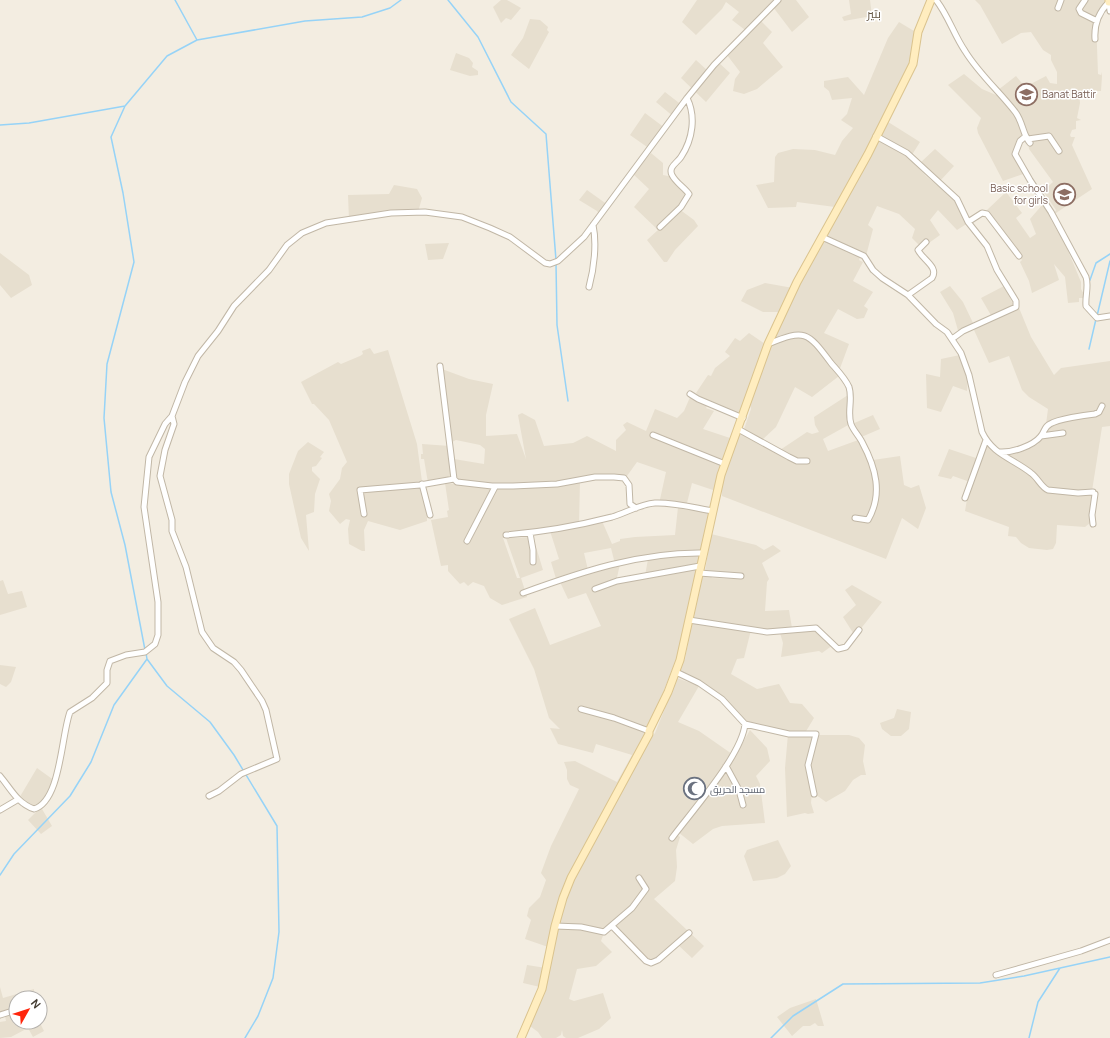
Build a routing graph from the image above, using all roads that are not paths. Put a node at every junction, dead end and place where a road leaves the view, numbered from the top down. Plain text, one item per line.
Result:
1 (778, 0) edge
2 (931, 0) edge
3 (936, 0) edge
4 (1061, 0) edge
5 (1085, 0) edge
6 (1109, 1) edge
7 (1058, 8) dead end
8 (1110, 11) edge
9 (1097, 21) junction
10 (1095, 39) dead end
11 (687, 98) junction
12 (876, 136) junction
13 (1028, 139) junction
14 (1059, 151) dead end
15 (968, 222) junction
16 (593, 225) junction
17 (660, 227) dead end
18 (822, 237) junction
19 (926, 242) dead end
20 (1019, 256) dead end
21 (589, 287) dead end
22 (908, 295) junction
23 (1110, 316) edge
24 (952, 339) junction
25 (768, 344) junction
26 (440, 366) dead end
27 (690, 394) dead end
28 (1102, 406) dead end
29 (172, 416) junction
30 (743, 418) junction
31 (738, 429) junction
32 (1063, 433) dead end
33 (653, 435) dead end
34 (1041, 436) junction
35 (986, 440) junction
36 (996, 452) junction
37 (807, 460) dead end
38 (725, 464) junction
39 (454, 479) junction
40 (422, 484) junction
41 (495, 486) junction
42 (964, 498) dead end
43 (636, 508) junction
44 (713, 511) junction
45 (364, 514) dead end
46 (430, 515) dead end
47 (855, 518) dead end
48 (1093, 524) dead end
49 (530, 533) junction
50 (506, 535) dead end
51 (467, 541) dead end
52 (703, 552) junction
53 (533, 562) dead end
54 (700, 570) junction
55 (741, 576) dead end
56 (595, 589) dead end
57 (523, 593) dead end
58 (689, 620) junction
59 (859, 630) dead end
60 (676, 672) junction
61 (581, 709) dead end
62 (745, 724) junction
63 (649, 731) junction
64 (726, 766) junction
65 (0, 776) edge
66 (814, 794) dead end
67 (209, 796) dead end
68 (17, 800) junction
69 (743, 805) dead end
70 (0, 810) edge
71 (672, 838) dead end
72 (639, 878) dead end
73 (555, 926) junction
74 (612, 926) junction
75 (689, 933) dead end
76 (1110, 940) edge
77 (996, 975) dead end
78 (522, 1038) edge

1 - 11 street
2 - 12 street
3 - 13 street
4 - 7 street
5 - 9 street
6 - 8 street
6 - 9 street
9 - 10 street
11 - 16 street
11 - 17 street
12 - 15 street
12 - 18 street
13 - 14 street
13 - 23 street
15 - 20 street
15 - 24 street
16 - 21 street
16 - 29 street
18 - 22 street
18 - 25 street
19 - 22 street
22 - 24 street
24 - 35 street
25 - 30 street
25 - 47 street
26 - 39 street
27 - 30 street
28 - 34 street
29 - 67 street
29 - 68 street
30 - 31 street
31 - 37 street
31 - 38 street
32 - 34 street
33 - 38 street
34 - 36 street
35 - 36 street
35 - 42 street
36 - 48 street
38 - 44 street
39 - 40 street
39 - 41 street
40 - 45 street
40 - 46 street
41 - 43 street
41 - 51 street
43 - 44 street
43 - 49 street
44 - 52 street
49 - 50 street
49 - 53 street
52 - 54 street
52 - 57 street
54 - 55 street
54 - 56 street
54 - 58 street
58 - 59 street
58 - 60 street
60 - 62 street
60 - 63 street
61 - 63 street
62 - 64 street
62 - 66 street
63 - 73 street
64 - 69 street
64 - 71 street
65 - 68 street
68 - 70 street
72 - 74 street
73 - 74 street
73 - 78 street
74 - 75 street
76 - 77 street

